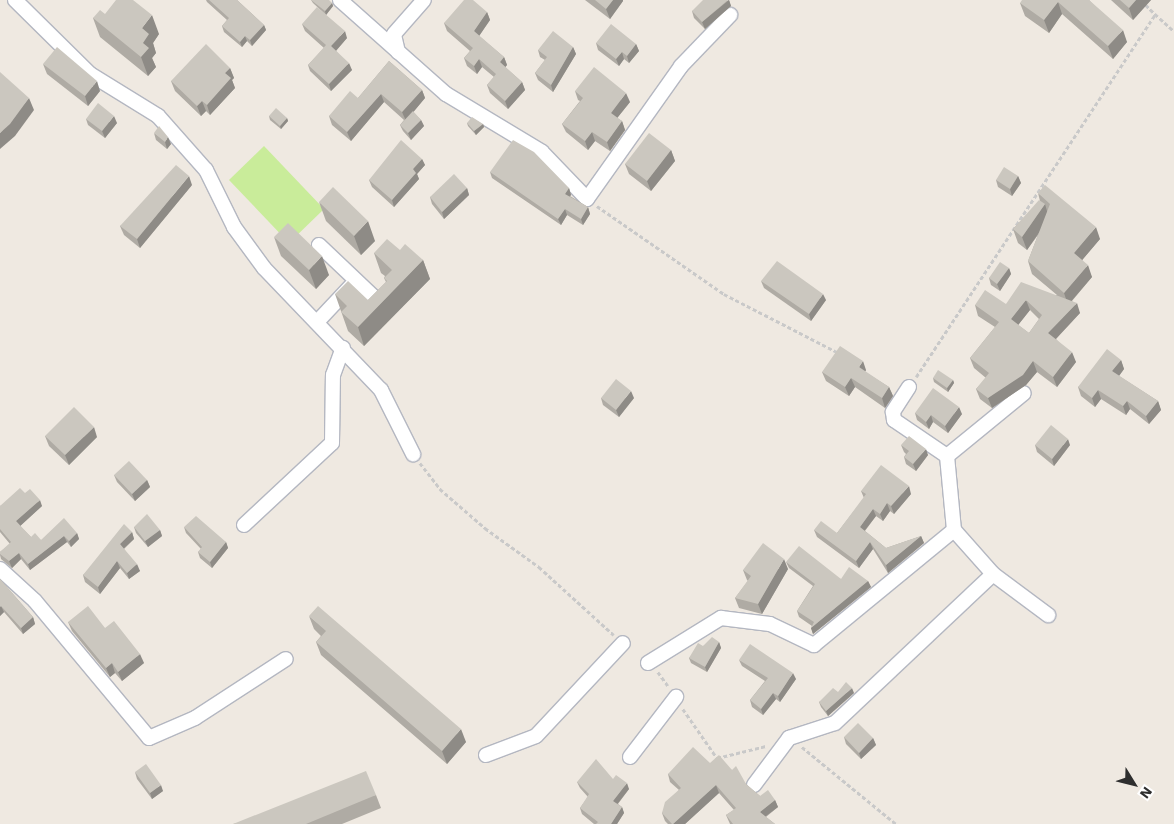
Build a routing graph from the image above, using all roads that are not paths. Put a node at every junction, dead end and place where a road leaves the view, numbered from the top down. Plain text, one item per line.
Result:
1 (15, 0) edge
2 (340, 0) edge
3 (424, 0) edge
4 (730, 15) dead end
5 (398, 52) junction
6 (319, 245) dead end
7 (356, 280) junction
8 (378, 301) edge
9 (318, 321) junction
10 (343, 348) junction
11 (909, 387) road end
12 (1024, 393) dead end
13 (413, 454) dead end
14 (947, 456) junction
15 (244, 524) dead end
16 (954, 530) junction
17 (0, 569) edge
18 (993, 574) junction
19 (1048, 615) dead end
20 (623, 643) dead end
21 (286, 659) dead end
22 (648, 663) dead end
23 (676, 697) dead end
24 (486, 755) dead end
25 (630, 757) dead end
26 (754, 785) dead end

1 - 9 street
2 - 5 street
3 - 5 street
4 - 5 street
6 - 7 street
7 - 8 street
7 - 9 street
9 - 10 street
10 - 13 street
10 - 15 street
11 - 14 street
12 - 14 street
14 - 16 street
16 - 18 street
16 - 22 street
17 - 21 street
18 - 19 street
18 - 26 street
20 - 24 street
23 - 25 street

